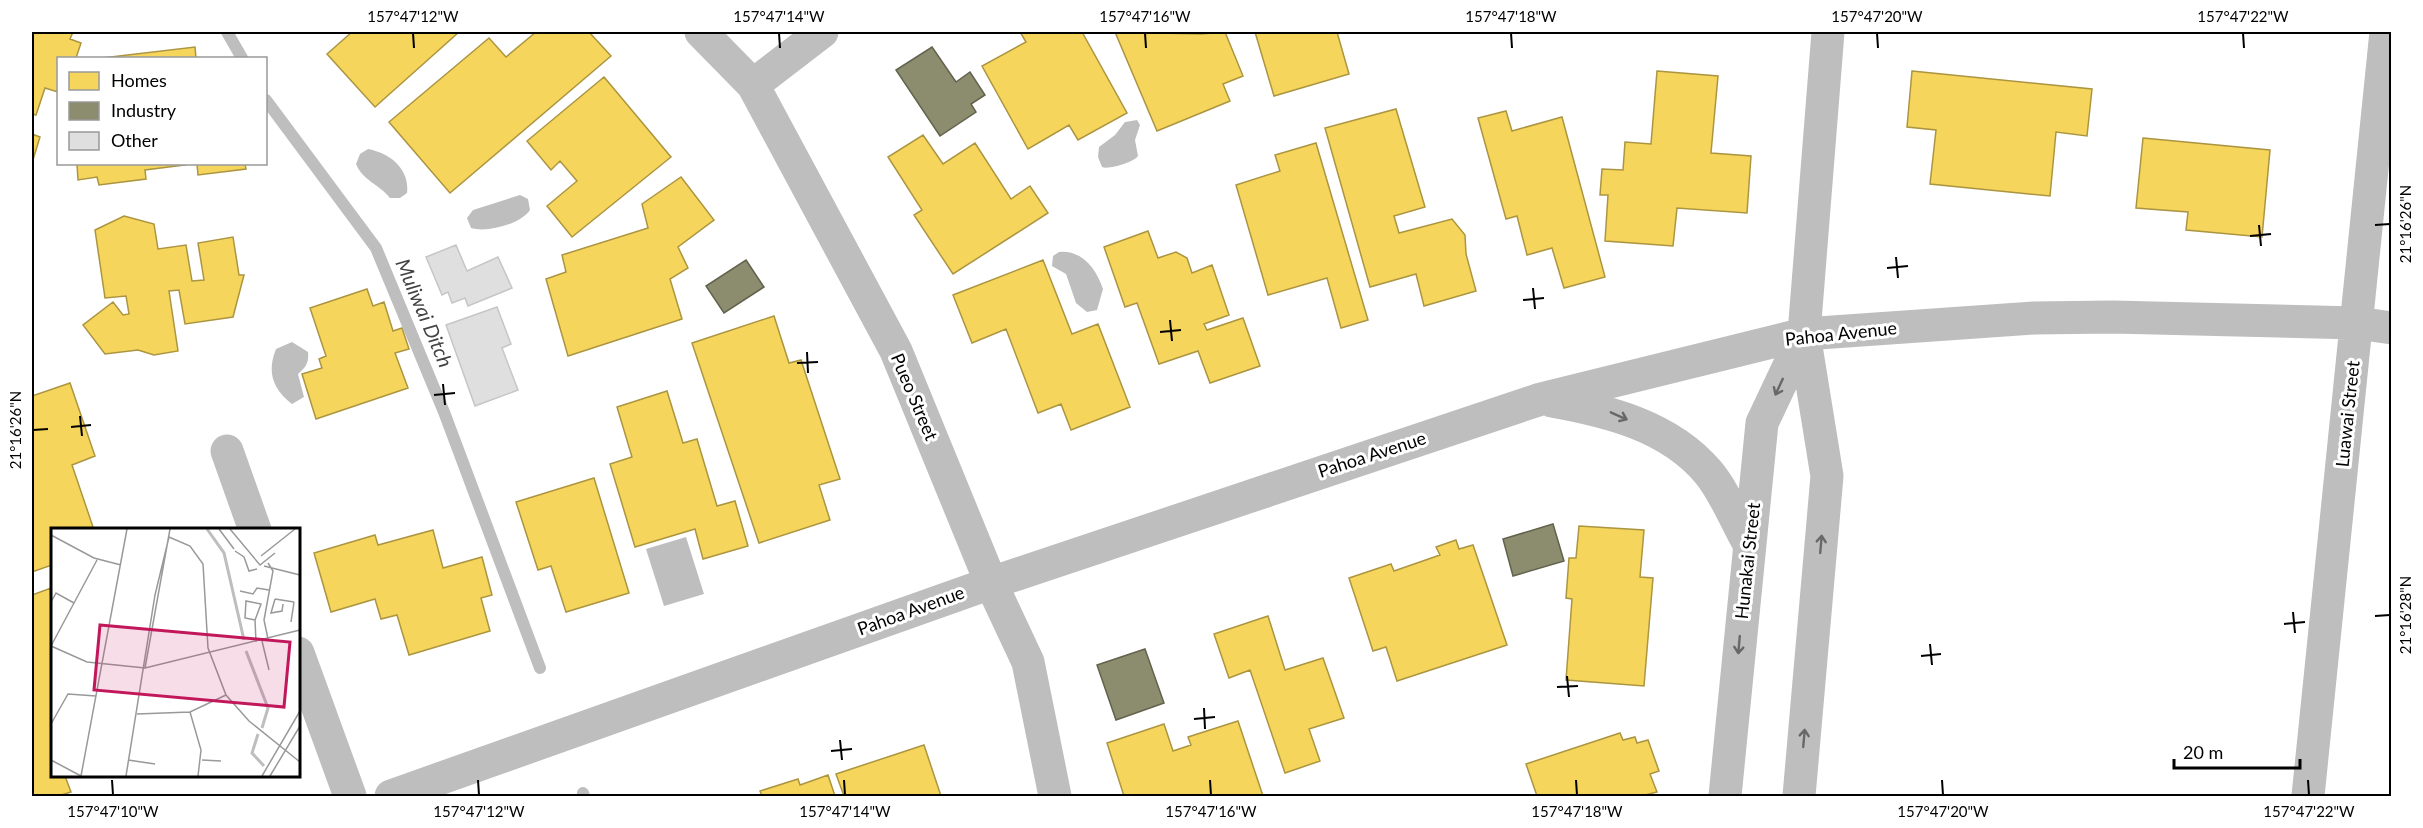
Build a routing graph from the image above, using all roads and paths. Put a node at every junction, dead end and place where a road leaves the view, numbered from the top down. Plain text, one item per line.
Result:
1 (701, 32) edge
2 (822, 32) edge
3 (1828, 32) edge
4 (2386, 32) edge
5 (753, 86) junction
6 (2357, 323) junction
7 (2391, 328) edge
8 (1804, 334) junction
9 (1541, 399) junction
10 (227, 451) dead end
11 (254, 528) edge
12 (1749, 544) junction
13 (991, 583) junction
14 (300, 658) edge
15 (350, 796) edge
16 (391, 796) edge
17 (1055, 796) edge
18 (1725, 796) edge
19 (1799, 796) edge
20 (2308, 796) edge

1 - 5 street, Pueo Street
2 - 5 street
3 - 8 street, Hunakai Street
4 - 6 street, Luawai Street
5 - 13 street, Pueo Street
6 - 7 street, Pahoa Avenue
6 - 8 street, Pahoa Avenue
6 - 20 street, Luawai Street
8 - 9 street, Pahoa Avenue
8 -> 12 street, Hunakai Street
19 -> 8 street, Hunakai Street
9 -> 12 street
9 - 13 street, Pahoa Avenue
10 - 11 street
12 -> 18 street, Hunakai Street
13 - 16 street, Pahoa Avenue
13 - 17 street, Pueo Street
14 - 15 street

